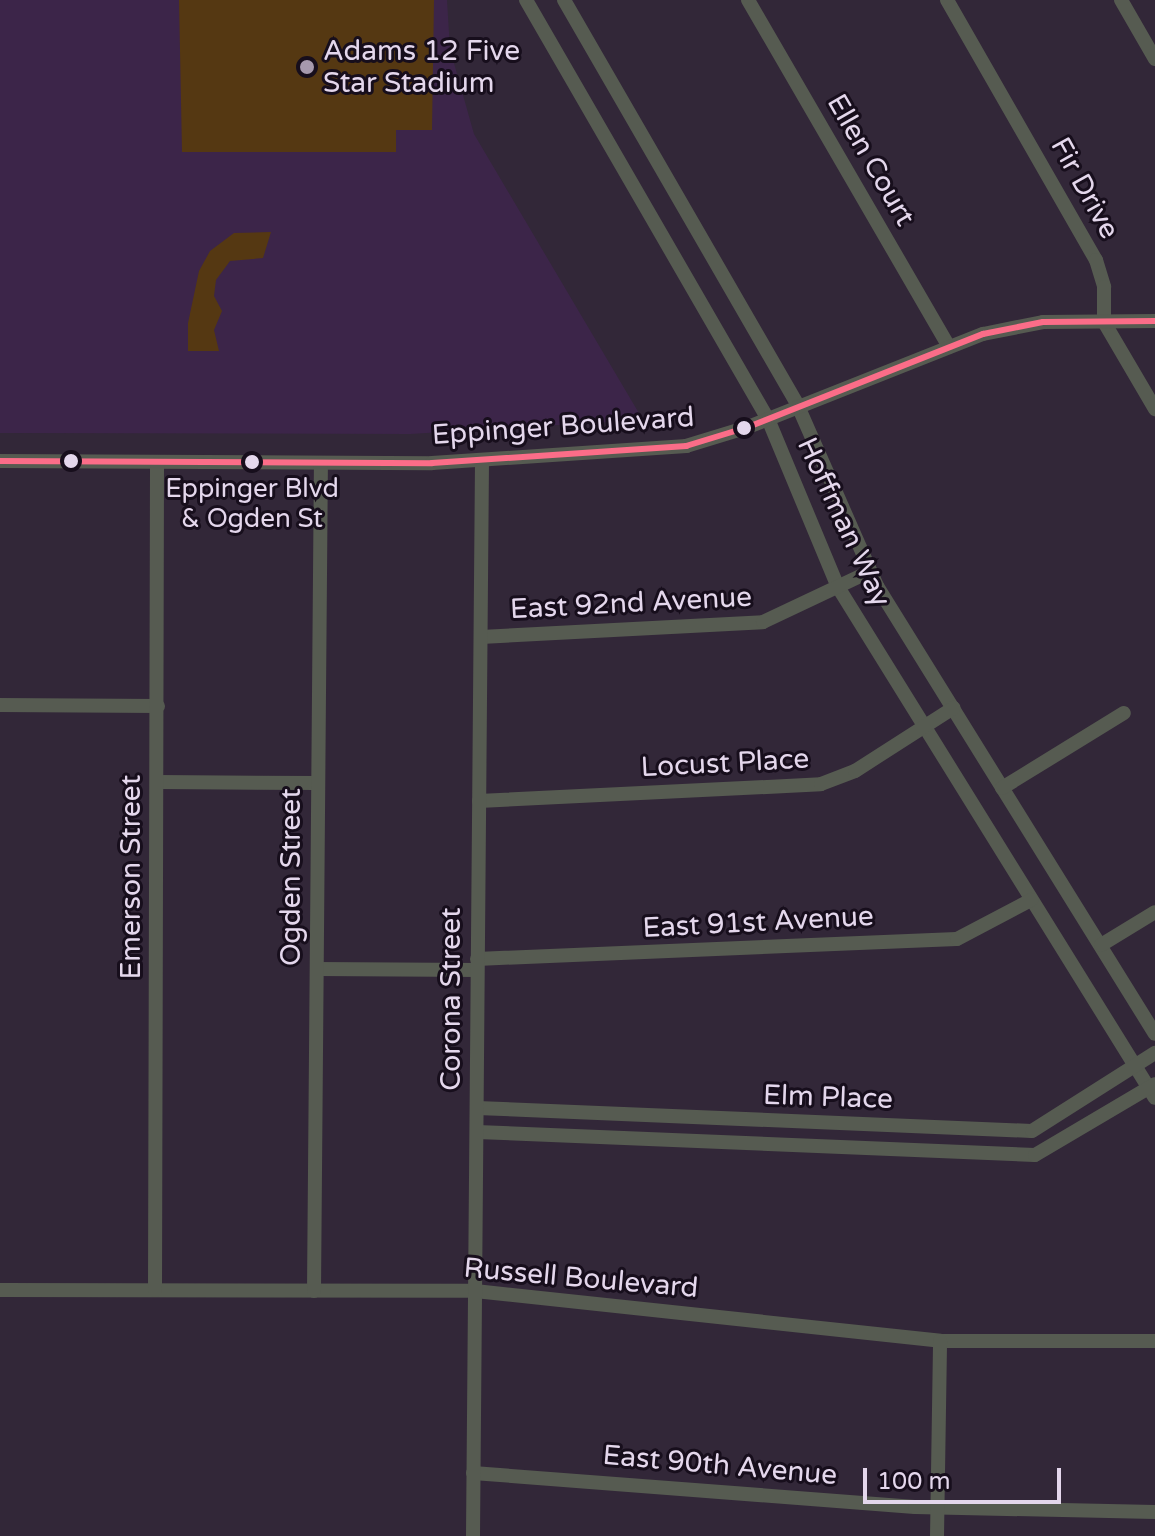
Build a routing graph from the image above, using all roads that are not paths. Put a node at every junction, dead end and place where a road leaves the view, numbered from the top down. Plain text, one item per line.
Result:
1 (526, 0) edge
2 (564, 0) edge
3 (748, 0) edge
4 (947, 0) edge
5 (1121, 0) edge
6 (1155, 59) edge
7 (1155, 321) edge
8 (1104, 322) junction
9 (949, 347) junction
10 (798, 406) junction
11 (1155, 409) edge
12 (768, 419) junction
13 (0, 461) edge
14 (482, 462) junction
15 (157, 464) junction
16 (321, 464) junction
17 (869, 572) junction
18 (838, 587) junction
19 (481, 637) junction
20 (0, 705) edge
21 (158, 706) junction
22 (953, 708) junction
23 (1124, 713) dead end
24 (924, 725) junction
25 (158, 782) junction
26 (318, 783) junction
27 (1002, 788) junction
28 (479, 801) junction
29 (1031, 900) junction
30 (1155, 912) edge
31 (1101, 945) junction
32 (477, 964) junction
33 (317, 969) junction
34 (1155, 1034) edge
35 (1155, 1053) edge
36 (1135, 1065) junction
37 (1153, 1090) edge
38 (477, 1108) junction
39 (477, 1132) junction
40 (0, 1290) edge
41 (155, 1290) junction
42 (314, 1291) junction
43 (475, 1291) junction
44 (940, 1341) junction
45 (1155, 1341) edge
46 (473, 1473) junction
47 (937, 1508) junction
48 (1155, 1512) edge
49 (473, 1536) edge
50 (937, 1536) edge

1 - 12 street, Hoffman Way
2 - 10 street, Hoffman Way
3 - 9 street, Ellen Court
4 - 8 street, Fir Drive
5 - 6 street
7 - 8 street, Eppinger Boulevard
8 - 9 street, Eppinger Boulevard
8 - 11 street, Fir Drive
9 - 10 street, Eppinger Boulevard
10 - 12 street, Eppinger Boulevard
10 - 17 street, Hoffman Way
12 - 14 street, Eppinger Boulevard
12 - 18 street, Hoffman Way
13 - 15 street, Eppinger Boulevard
14 - 16 street, Eppinger Boulevard
14 - 19 street, Corona Street
15 - 16 street, Eppinger Boulevard
15 - 21 street, Emerson Street
16 - 26 street, Ogden Street
17 - 18 street, East 92nd Avenue
17 - 22 street, Hoffman Way
18 - 19 street, East 92nd Avenue
18 - 24 street, Hoffman Way
19 - 28 street, Corona Street
20 - 21 street
21 - 25 street, Emerson Street
22 - 24 street, Locust Place
22 - 27 street, Hoffman Way
23 - 27 street
24 - 28 street, Locust Place
24 - 29 street, Hoffman Way
25 - 26 street
25 - 41 street, Emerson Street
26 - 33 street, Ogden Street
27 - 31 street, Hoffman Way
28 - 32 street, Corona Street
29 - 32 street, East 91st Avenue
29 - 36 street, Hoffman Way
30 - 31 street
31 - 34 street, Hoffman Way
32 - 33 street, East 91st Avenue
32 - 38 street, Corona Street
33 - 42 street, Ogden Street
35 - 36 street, Elm Place
36 - 37 street, Hoffman Way
36 - 38 street, Elm Place
37 - 39 street, Elm Place
38 - 39 street, Corona Street
39 - 43 street, Corona Street
40 - 41 street, Russell Boulevard
41 - 42 street, Russell Boulevard
42 - 43 street, Russell Boulevard
43 - 44 street, Russell Boulevard
43 - 46 street, Corona Street
44 - 45 street, Russell Boulevard
44 - 47 street
46 - 47 street, East 90th Avenue
46 - 49 street, Corona Street
47 - 48 street, East 90th Avenue
47 - 50 street

